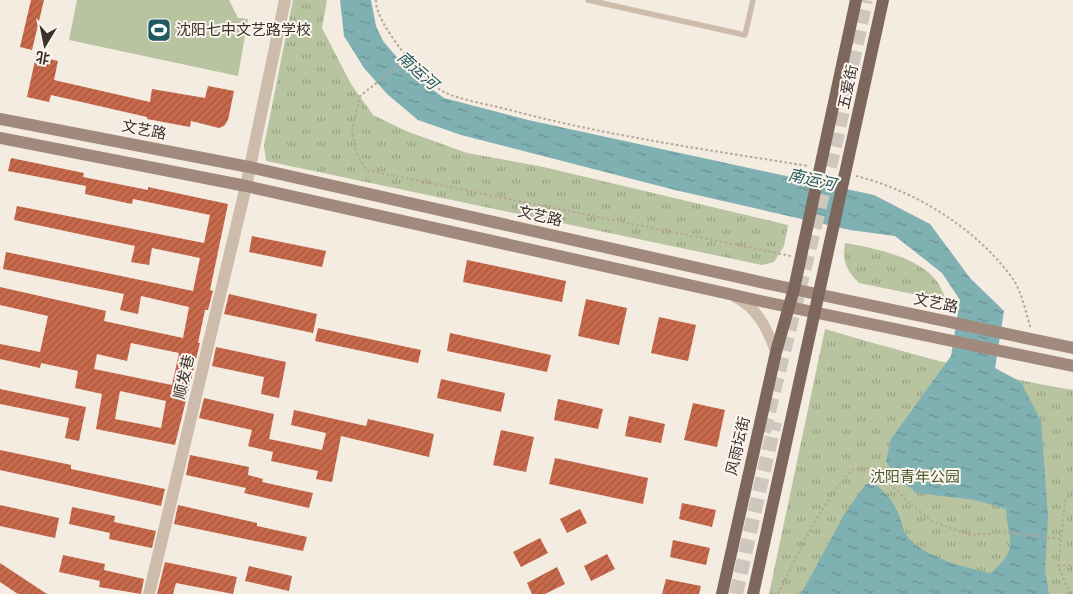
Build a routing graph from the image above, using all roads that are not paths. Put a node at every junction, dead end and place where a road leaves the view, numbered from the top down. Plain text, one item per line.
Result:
1 (285, 0) edge
2 (588, 0) edge
3 (753, 0) edge
4 (856, 0) edge
5 (883, 0) edge
6 (0, 119) edge
7 (0, 138) edge
8 (249, 168) junction
9 (246, 186) junction
10 (804, 238) joint
11 (794, 289) junction
12 (730, 294) junction
13 (817, 294) junction
14 (789, 307) junction
15 (813, 313) junction
16 (1073, 348) edge
17 (776, 352) junction
18 (1073, 366) edge
19 (149, 594) edge
20 (722, 594) edge
21 (753, 594) edge

1 - 8 street, 顺发巷
2 - 3 lane
4 - 10 main road, 五爱街
5 - 13 main road, 五爱街
6 - 8 main road, 文艺路
7 - 9 main road
8 - 9 street, 顺发巷
8 - 11 main road, 文艺路
9 - 12 main road
9 - 19 street, 顺发巷
10 - 11 main road, 风雨坛街
11 - 13 main road, 文艺路
11 - 14 main road, 风雨坛街
12 - 14 main road
12 - 17 street
13 - 15 main road, 五爱街
13 - 16 main road, 文艺路
14 - 15 main road
14 - 17 main road, 风雨坛街
15 - 18 main road
15 - 21 main road
17 - 20 main road, 风雨坛街

